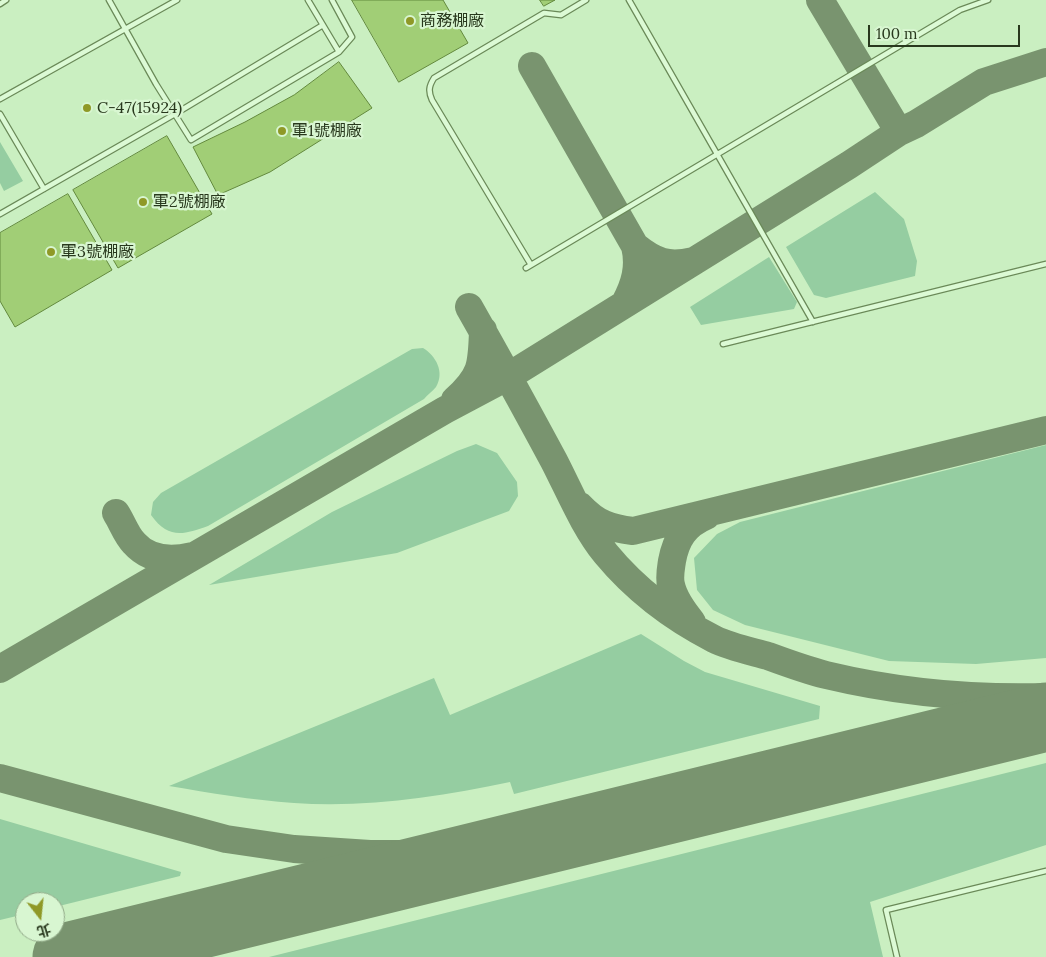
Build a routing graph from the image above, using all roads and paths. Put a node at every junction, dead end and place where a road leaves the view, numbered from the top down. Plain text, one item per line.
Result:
1 (6, 0) edge
2 (109, 0) edge
3 (176, 0) edge
4 (308, 0) edge
5 (332, 0) edge
6 (586, 0) edge
7 (629, 0) edge
8 (988, 0) edge
9 (0, 4) edge
10 (323, 25) junction
11 (125, 30) junction
12 (339, 52) junction
13 (0, 99) edge
14 (0, 114) edge
15 (175, 114) junction
16 (718, 153) junction
17 (44, 190) junction
18 (0, 214) edge
19 (1046, 264) edge
20 (531, 265) junction
21 (526, 268) dead end
22 (813, 322) junction
23 (723, 344) dead end
24 (1046, 871) edge
25 (897, 957) edge

1 - 9 lane
2 - 11 lane
3 - 11 lane
4 - 10 lane
5 - 12 lane
6 - 20 lane
7 - 16 lane
8 - 16 lane
10 - 12 lane
10 - 15 lane
11 - 13 lane
11 - 15 lane
12 - 15 lane
14 - 17 lane
15 - 17 lane
16 - 20 lane
16 - 22 lane
17 - 18 lane
19 - 22 lane
20 - 21 lane
22 - 23 lane
24 - 25 lane

